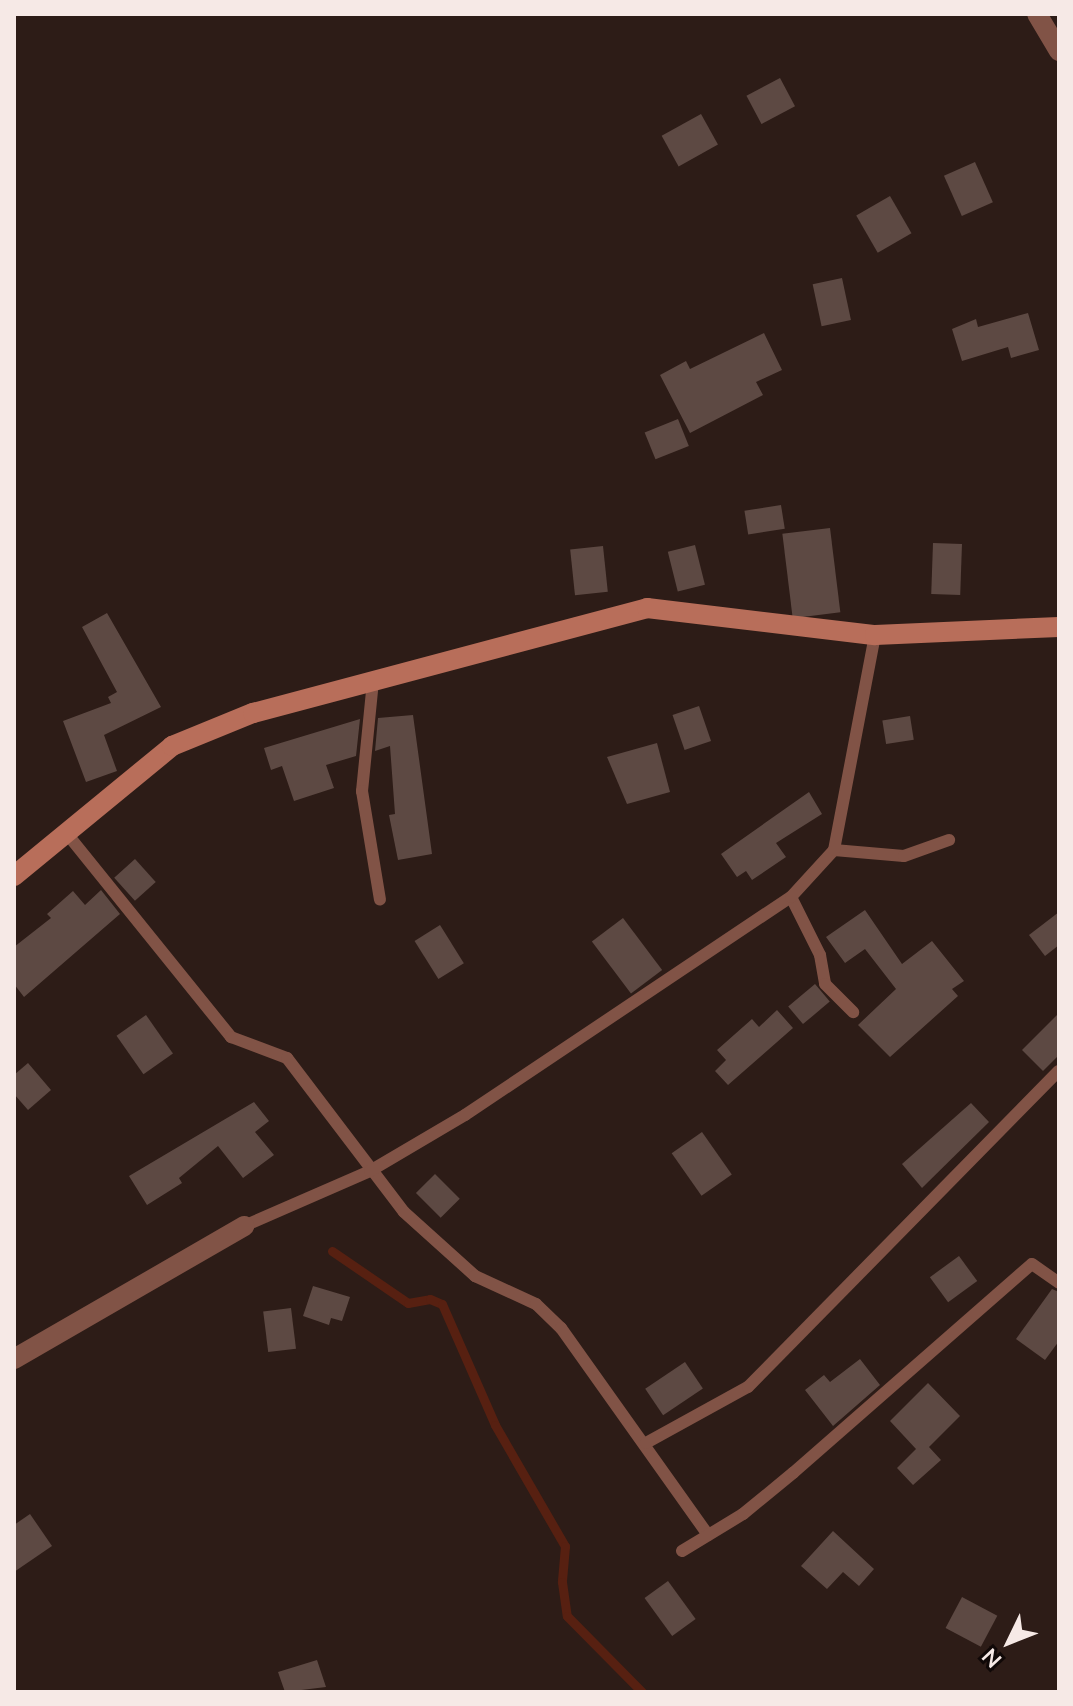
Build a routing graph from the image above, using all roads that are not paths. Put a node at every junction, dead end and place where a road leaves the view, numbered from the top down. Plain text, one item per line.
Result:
1 (1037, 14) edge
2 (1059, 51) edge
3 (1059, 627) edge
4 (875, 635) junction
5 (373, 681) junction
6 (68, 835) junction
7 (949, 840) dead end
8 (834, 850) junction
9 (14, 876) edge
10 (791, 897) junction
11 (380, 900) dead end
12 (853, 1012) dead end
13 (1059, 1071) edge
14 (370, 1171) junction
15 (244, 1226) joint
16 (1059, 1283) edge
17 (14, 1359) edge
18 (646, 1443) junction
19 (708, 1535) junction
20 (682, 1551) dead end

1 - 2 street
3 - 4 street
4 - 5 street
4 - 8 lane
5 - 6 street
5 - 11 lane
6 - 9 street
6 - 14 lane
7 - 8 lane
8 - 10 lane
10 - 12 lane
10 - 14 lane
13 - 18 lane
14 - 15 lane
14 - 18 lane
15 - 17 street
16 - 19 lane
18 - 19 lane
19 - 20 lane

